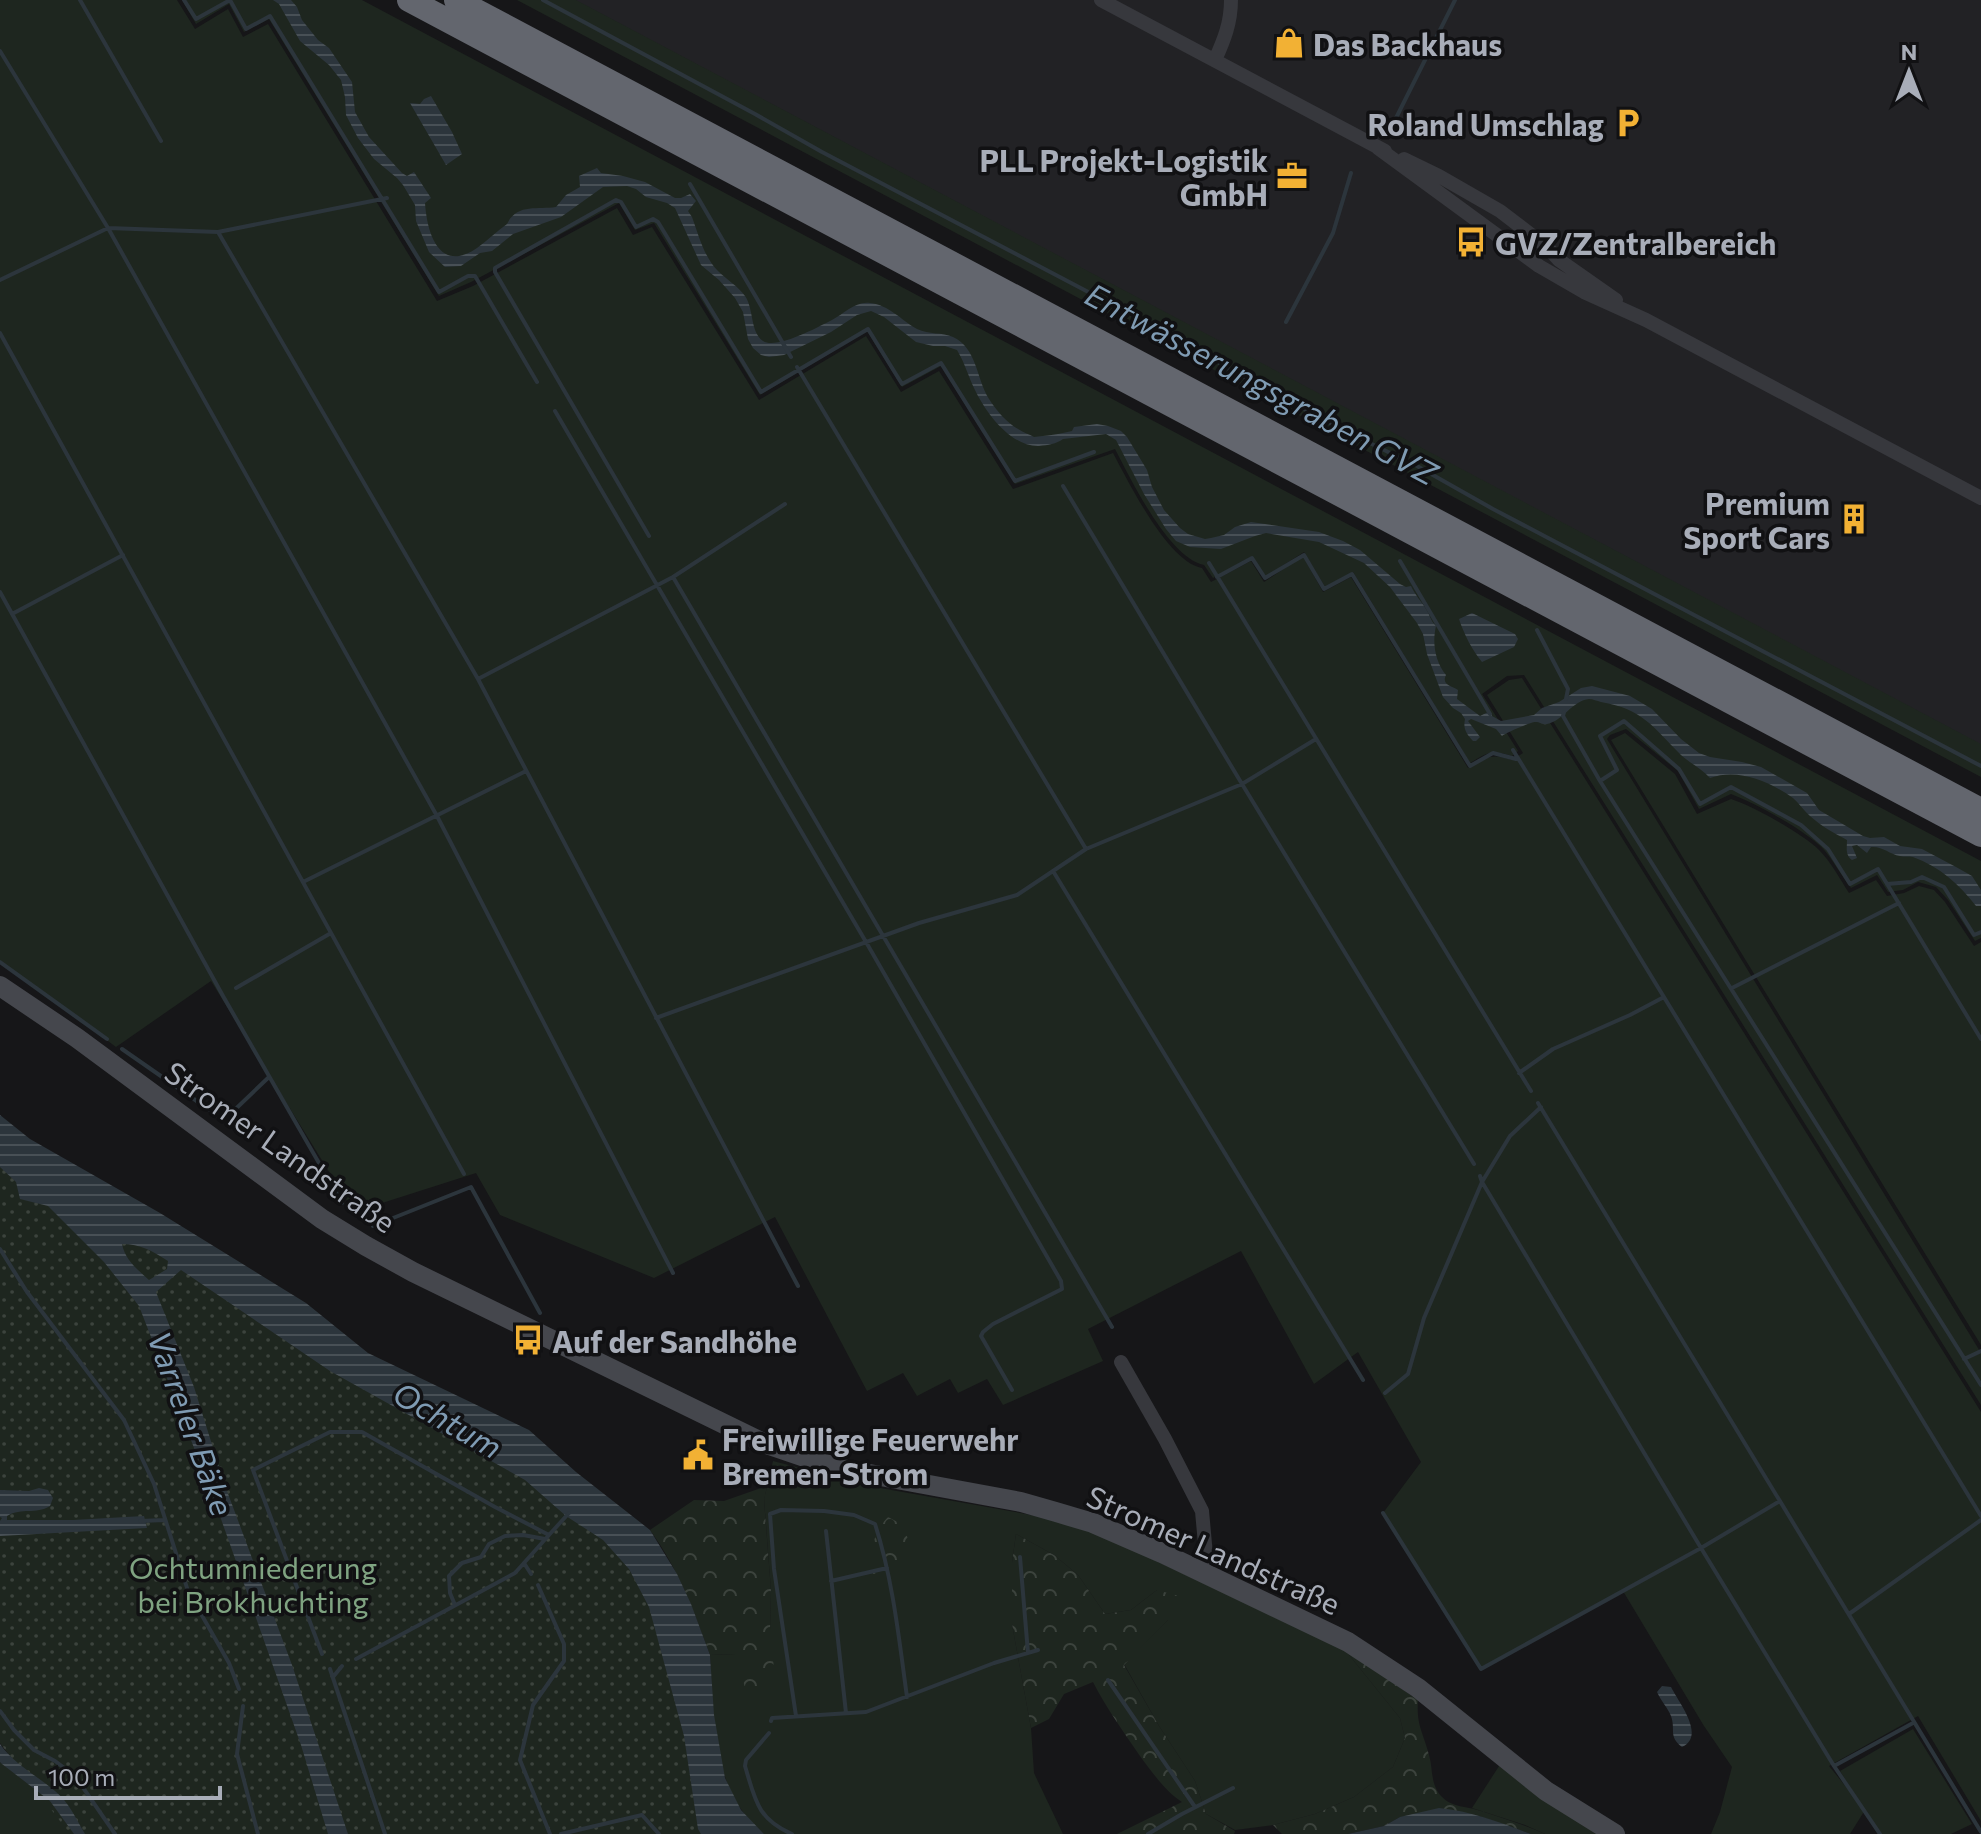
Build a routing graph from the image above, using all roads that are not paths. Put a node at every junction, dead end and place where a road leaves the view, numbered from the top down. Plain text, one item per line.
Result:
1 (409, 0) edge
2 (456, 0) edge
3 (1101, 0) edge
4 (1231, 0) edge
5 (1215, 60) junction
6 (1378, 148) junction
7 (1646, 320) junction
8 (1981, 498) edge
9 (1981, 810) edge
10 (1981, 835) edge
11 (0, 986) edge
12 (1121, 1362) dead end
13 (1199, 1570) junction
14 (1615, 1834) edge

1 - 10 highway
2 - 9 highway
3 - 5 street
4 - 5 street
5 - 6 street
6 - 7 street
6 - 7 street
7 - 8 street
11 - 13 main road, Stromer Landstraße
12 - 13 street
13 - 14 main road, Stromer Landstraße

